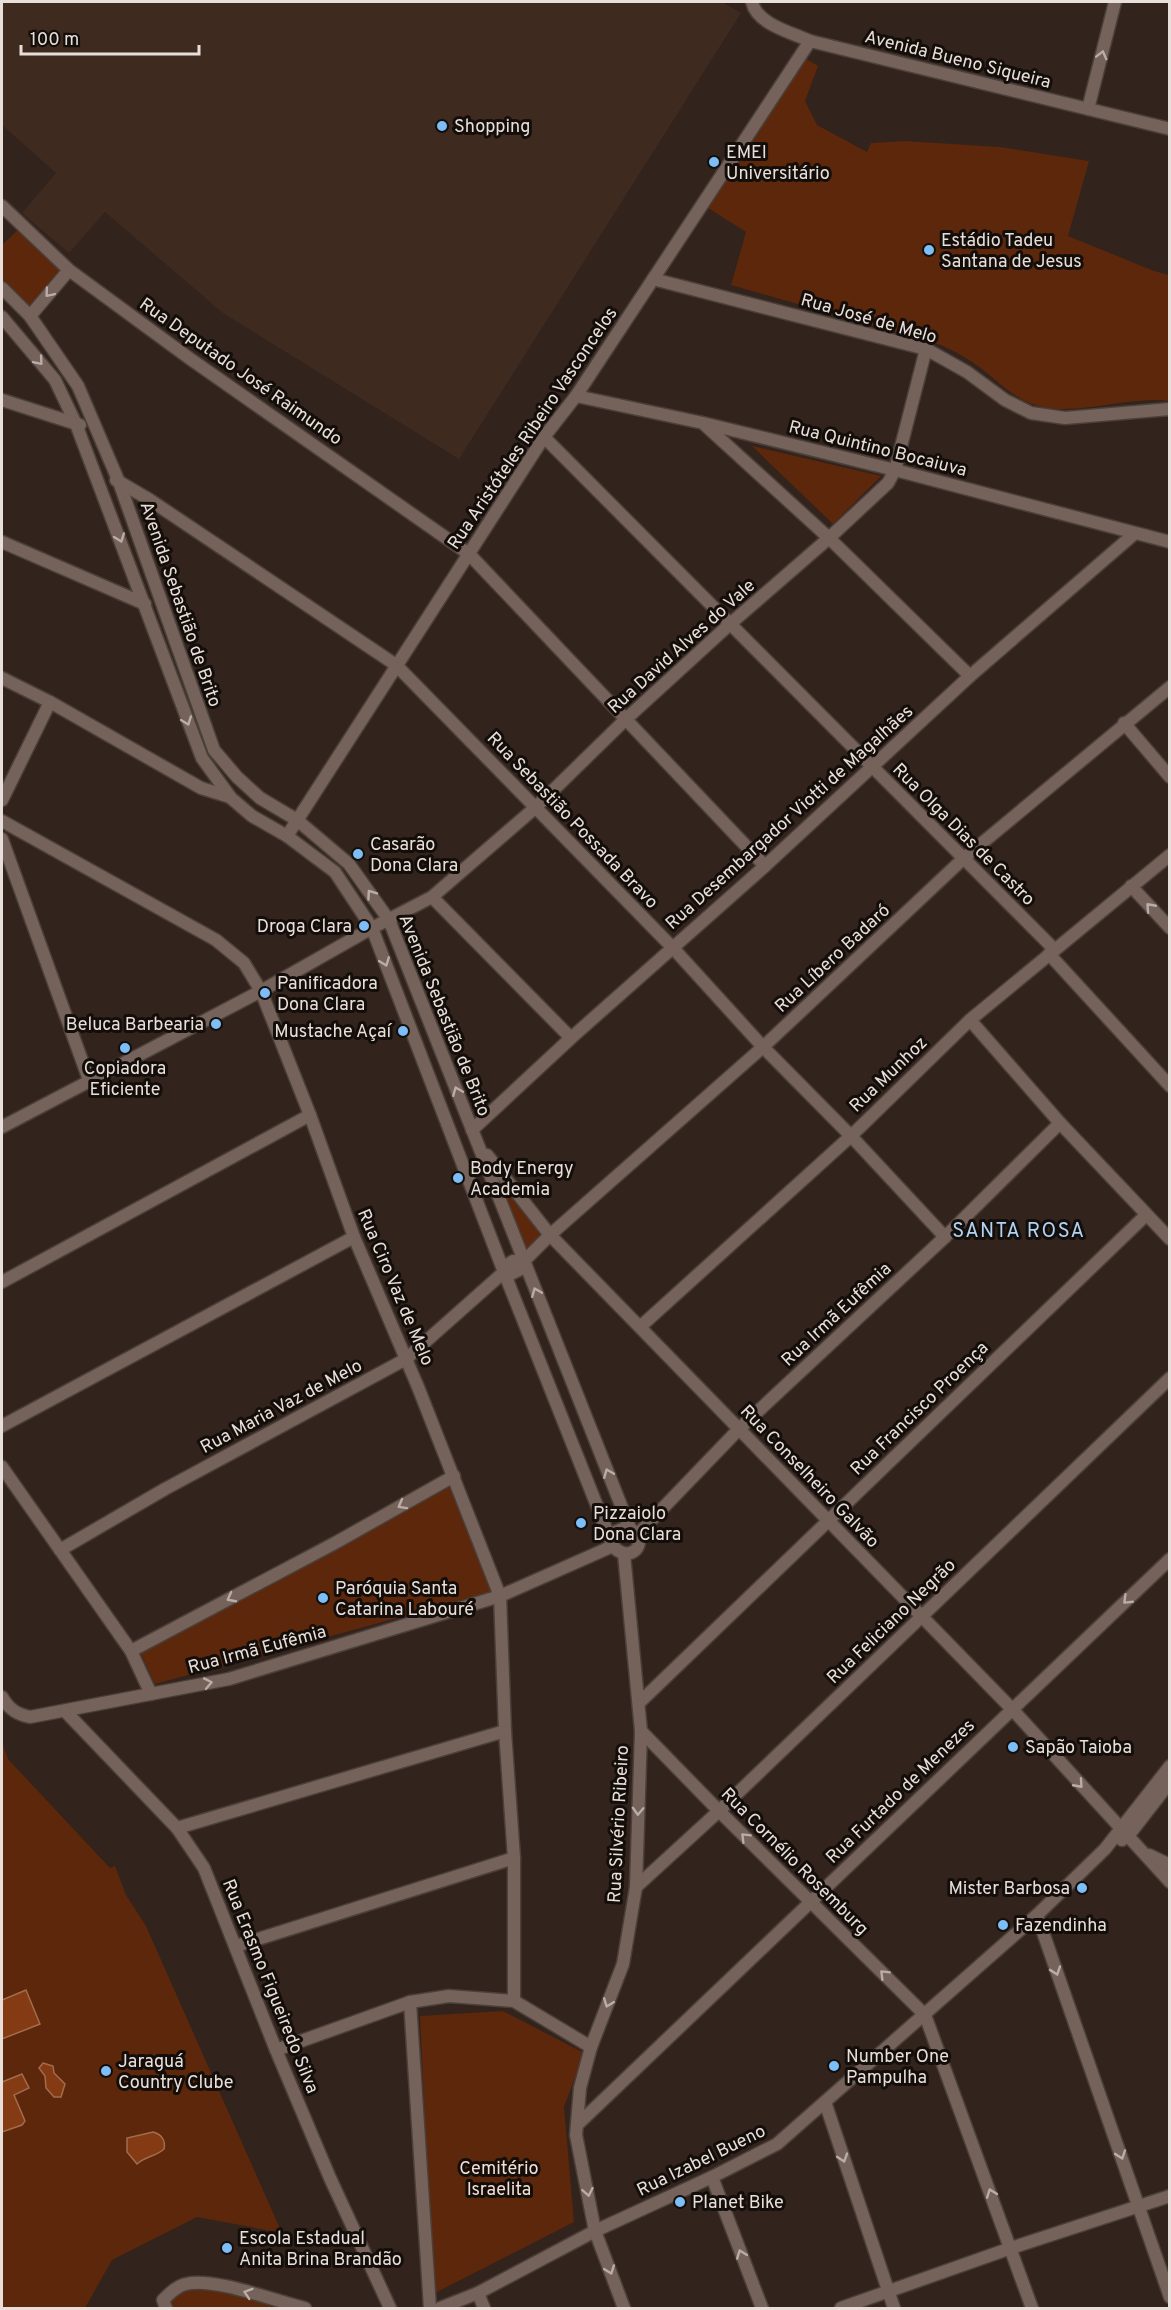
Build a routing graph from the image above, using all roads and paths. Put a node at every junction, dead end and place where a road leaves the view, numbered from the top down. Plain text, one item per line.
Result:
1 (752, 2) edge
2 (1115, 2) edge
3 (810, 41) junction
4 (1088, 109) junction
5 (1170, 129) edge
6 (4, 213) edge
7 (69, 270) junction
8 (653, 279) junction
9 (2, 288) edge
10 (30, 316) junction
11 (2, 317) edge
12 (926, 349) junction
13 (576, 396) junction
14 (2, 400) edge
15 (1170, 409) edge
16 (703, 423) junction
17 (76, 424) junction
18 (98, 432) junction
19 (544, 437) junction
20 (94, 467) junction
21 (895, 470) junction
22 (119, 482) junction
23 (1134, 534) junction
24 (829, 538) junction
25 (2, 542) edge
26 (1170, 542) edge
27 (469, 554) junction
28 (145, 604) junction
29 (729, 624) junction
30 (396, 665) junction
31 (970, 676) junction
32 (2, 678) edge
33 (1170, 687) edge
34 (50, 702) junction
35 (626, 719) junction
36 (1124, 723) junction
37 (871, 767) junction
38 (1170, 777) edge
39 (231, 798) junction
40 (2, 800) edge
41 (536, 807) junction
42 (297, 820) junction
43 (2, 821) edge
44 (287, 836) junction
45 (2, 839) edge
46 (1170, 855) edge
47 (964, 858) junction
48 (765, 866) junction
49 (1131, 886) junction
50 (432, 897) junction
51 (389, 920) junction
52 (372, 928) junction
53 (1170, 928) edge
54 (673, 948) junction
55 (1052, 952) junction
56 (261, 991) junction
57 (970, 1020) junction
58 (571, 1038) junction
59 (763, 1047) junction
60 (89, 1080) junction
61 (1170, 1086) edge
62 (310, 1115) junction
63 (1060, 1123) junction
64 (2, 1126) edge
65 (472, 1130) junction
66 (851, 1136) junction
67 (478, 1144) junction
68 (1146, 1215) junction
69 (550, 1235) junction
70 (354, 1237) junction
71 (945, 1237) junction
72 (1170, 1239) edge
73 (524, 1261) junction
74 (504, 1272) junction
75 (2, 1282) edge
76 (640, 1328) junction
77 (406, 1359) junction
78 (1170, 1378) edge
79 (2, 1426) edge
80 (739, 1429) junction
81 (2, 1467) edge
82 (453, 1476) junction
83 (828, 1520) junction
84 (634, 1531) junction
85 (612, 1543) junction
86 (60, 1550) junction
87 (624, 1554) junction
88 (1170, 1559) edge
89 (500, 1596) junction
90 (922, 1616) junction
91 (131, 1652) junction
92 (151, 1694) junction
93 (4, 1701) edge
94 (640, 1702) junction
95 (1012, 1709) junction
96 (65, 1711) junction
97 (505, 1731) junction
98 (641, 1731) junction
99 (655, 1744) junction
100 (640, 1753) junction
101 (1170, 1766) edge
102 (1170, 1782) edge
103 (719, 1811) junction
104 (177, 1828) junction
105 (1124, 1833) junction
106 (1143, 1852) junction
107 (514, 1858) junction
108 (1170, 1865) edge
109 (1170, 1882) edge
110 (636, 1887) junction
111 (810, 1901) junction
112 (1037, 1915) junction
113 (236, 1946) junction
114 (514, 2001) junction
115 (410, 2002) junction
116 (925, 2015) junction
117 (591, 2047) junction
118 (276, 2050) junction
119 (825, 2102) junction
120 (577, 2125) junction
121 (712, 2177) junction
122 (1170, 2196) edge
123 (1139, 2206) junction
124 (595, 2231) junction
125 (1011, 2248) junction
126 (888, 2290) junction
127 (478, 2293) junction
128 (1170, 2297) edge
129 (166, 2308) edge
130 (305, 2308) edge
131 (390, 2308) edge
132 (430, 2308) edge
133 (440, 2308) edge
134 (484, 2308) edge
135 (624, 2308) edge
136 (762, 2308) edge
137 (841, 2308) edge
138 (894, 2308) edge
139 (1032, 2308) edge

1 - 3 street, Avenida Bueno Siqueira
4 -> 2 street
3 - 4 street, Avenida Bueno Siqueira
3 - 8 street, Rua Aristóteles Ribeiro Vasconcelos
4 - 5 street, Avenida Bueno Siqueira
6 - 7 street, Rua Deputado José Raimundo
7 -> 10 street
7 - 27 street, Rua Deputado José Raimundo
8 - 12 street, Rua José de Melo
8 - 13 street, Rua Aristóteles Ribeiro Vasconcelos
9 - 10 street, Avenida Sebastião de Brito
10 - 18 street, Avenida Sebastião de Brito
11 -> 17 street, Avenida Sebastião de Brito
12 - 15 street, Rua José de Melo
12 - 21 street, Rua David Alves do Vale
13 - 16 street, Rua Quintino Bocaiuva
13 - 19 street, Rua Aristóteles Ribeiro Vasconcelos
14 - 17 street
16 - 21 street, Rua Quintino Bocaiuva
16 - 24 street
17 - 18 street
17 - 20 street, Avenida Sebastião de Brito
18 - 22 street, Avenida Sebastião de Brito
19 - 27 street, Rua Aristóteles Ribeiro Vasconcelos
19 - 29 street, Rua Olga Dias de Castro
20 - 22 street, Rua Sebastião Possada Bravo
20 -> 28 street, Avenida Sebastião de Brito
21 - 23 street, Rua Quintino Bocaiuva
21 - 24 street, Rua David Alves do Vale
22 - 30 street, Rua Sebastião Possada Bravo
22 - 42 street, Avenida Sebastião de Brito
23 - 26 street, Rua Quintino Bocaiuva
23 - 31 street, Rua Desembargador Viotti de Magalhães
24 - 29 street, Rua David Alves do Vale
24 - 31 street
25 - 28 street
27 - 30 street, Rua Aristóteles Ribeiro Vasconcelos
27 - 35 street, Rua Deputado José Raimundo
28 -> 39 street, Avenida Sebastião de Brito
29 - 35 street, Rua David Alves do Vale
29 - 37 street, Rua Olga Dias de Castro
30 - 41 street, Rua Sebastião Possada Bravo
30 - 42 street, Rua Aristóteles Ribeiro Vasconcelos
31 - 37 street, Rua Desembargador Viotti de Magalhães
32 - 34 street
33 - 36 street, Rua Líbero Badaró
34 - 39 street
34 - 40 street
35 - 41 street, Rua David Alves do Vale
35 - 48 street, Rua Deputado José Raimundo
36 - 38 street
36 - 47 street, Rua Líbero Badaró
37 - 47 street, Rua Olga Dias de Castro
37 - 48 street, Rua Desembargador Viotti de Magalhães
39 - 44 street, Avenida Sebastião de Brito
41 - 50 street, Rua David Alves do Vale
41 - 54 street, Rua Sebastião Possada Bravo
42 - 44 street, Rua Aristóteles Ribeiro Vasconcelos
51 -> 42 street, Avenida Sebastião de Brito
43 - 56 street, Rua Ciro Vaz de Melo
44 - 52 street, Avenida Sebastião de Brito
45 - 60 street
46 - 49 street, Rua Munhoz
47 - 55 street, Rua Olga Dias de Castro
47 - 59 street, Rua Líbero Badaró
48 - 54 street, Rua Desembargador Viotti de Magalhães
53 -> 49 street
49 - 55 street, Rua Munhoz
50 - 51 street, Rua David Alves do Vale
50 - 58 street
51 - 52 street, Rua David Alves do Vale
65 -> 51 street, Avenida Sebastião de Brito
52 - 56 street, Rua David Alves do Vale
52 -> 74 street, Avenida Sebastião de Brito
54 - 58 street, Rua Desembargador Viotti de Magalhães
54 - 59 street, Rua Sebastião Possada Bravo
55 - 57 street, Rua Munhoz
55 - 61 street, Rua Olga Dias de Castro
56 - 60 street, Rua David Alves do Vale
56 - 62 street, Rua Ciro Vaz de Melo
57 - 63 street
57 - 66 street, Rua Munhoz
58 - 65 street, Rua Desembargador Viotti de Magalhães
59 - 66 street, Rua Sebastião Possada Bravo
59 - 69 street, Rua Líbero Badaró
60 - 64 street, Rua David Alves do Vale
62 - 70 street, Rua Ciro Vaz de Melo
62 - 75 street
63 - 68 street
63 - 71 street, Rua Irmã Eufêmia
65 - 67 street, Avenida Sebastião de Brito
66 - 71 street, Rua Sebastião Possada Bravo
66 - 76 street, Rua Munhoz
67 - 69 street, Rua Conselheiro Galvão
67 - 73 street, Avenida Sebastião de Brito
68 - 72 street
68 - 83 street, Rua Francisco Proença
69 - 73 street, Rua Líbero Badaró
69 - 76 street, Rua Conselheiro Galvão
70 - 77 street, Rua Ciro Vaz de Melo
70 - 79 street
71 - 80 street, Rua Irmã Eufêmia
73 - 74 street, Rua Maria Vaz de Melo
84 -> 73 street, Avenida Sebastião de Brito
74 - 77 street, Rua Maria Vaz de Melo
74 - 85 street, Avenida Sebastião de Brito
76 - 80 street, Rua Conselheiro Galvão
77 - 82 street, Rua Ciro Vaz de Melo
77 - 86 street, Rua Maria Vaz de Melo
78 - 90 street, Rua Feliciano Negrão
80 - 83 street, Rua Conselheiro Galvão
80 - 84 street, Rua Irmã Eufêmia
81 - 86 street
82 - 89 street, Rua Ciro Vaz de Melo
82 -> 91 street
83 - 90 street, Rua Conselheiro Galvão
83 - 94 street, Rua Francisco Proença
84 - 85 street
84 - 87 street
85 - 87 street
85 - 89 street, Rua Irmã Eufêmia
86 - 91 street
87 - 94 street, Rua Silvério Ribeiro
88 -> 95 street, Rua Furtado de Menezes
92 -> 89 street, Rua Irmã Eufêmia
89 - 97 street, Rua Ciro Vaz de Melo
90 - 95 street, Rua Conselheiro Galvão
90 - 103 street, Rua Feliciano Negrão
91 - 92 street
92 - 96 street, Rua Irmã Eufêmia
93 - 96 street, Rua Irmã Eufêmia
94 - 98 street, Rua Silvério Ribeiro
95 -> 105 street, Rua Conselheiro Galvão
95 - 111 street, Rua Furtado de Menezes
96 - 104 street, Rua Erasmo Figueiredo Silva
97 - 104 street
97 - 107 street, Rua Ciro Vaz de Melo
98 - 99 street, Rua Cornélio Rosemburg
98 - 100 street, Rua Silvério Ribeiro
99 - 100 street
99 - 103 street, Rua Cornélio Rosemburg
100 -> 110 street, Rua Silvério Ribeiro
101 - 105 street, Rua Izabel Bueno
102 - 105 street, Rua Izabel Bueno
103 - 110 street, Rua Feliciano Negrão
111 -> 103 street, Rua Cornélio Rosemburg
104 - 113 street, Rua Erasmo Figueiredo Silva
105 - 106 street, Rua Conselheiro Galvão
105 - 112 street, Rua Izabel Bueno
106 - 108 street
106 - 109 street
107 - 113 street
107 - 114 street, Rua Ciro Vaz de Melo
110 -> 117 street, Rua Silvério Ribeiro
116 -> 111 street, Rua Cornélio Rosemburg
111 - 120 street, Rua Furtado de Menezes
112 - 116 street, Rua Izabel Bueno
112 -> 123 street
113 - 118 street, Rua Erasmo Figueiredo Silva
114 - 115 street
114 - 117 street
115 - 118 street
115 - 132 street
116 - 119 street, Rua Izabel Bueno
125 -> 116 street
117 - 120 street, Rua Silvério Ribeiro
118 - 131 street, Rua Erasmo Figueiredo Silva
119 - 121 street, Rua Izabel Bueno
119 -> 126 street
120 -> 124 street, Rua Silvério Ribeiro
121 - 124 street, Rua Izabel Bueno
136 -> 121 street
122 - 123 street
123 - 125 street
123 - 128 street
124 - 127 street, Rua Izabel Bueno
124 -> 135 street, Rua Silvério Ribeiro
125 - 126 street
125 - 139 street
126 - 137 street
126 - 138 street
127 - 133 street, Rua Izabel Bueno
127 - 134 street
130 -> 129 street

